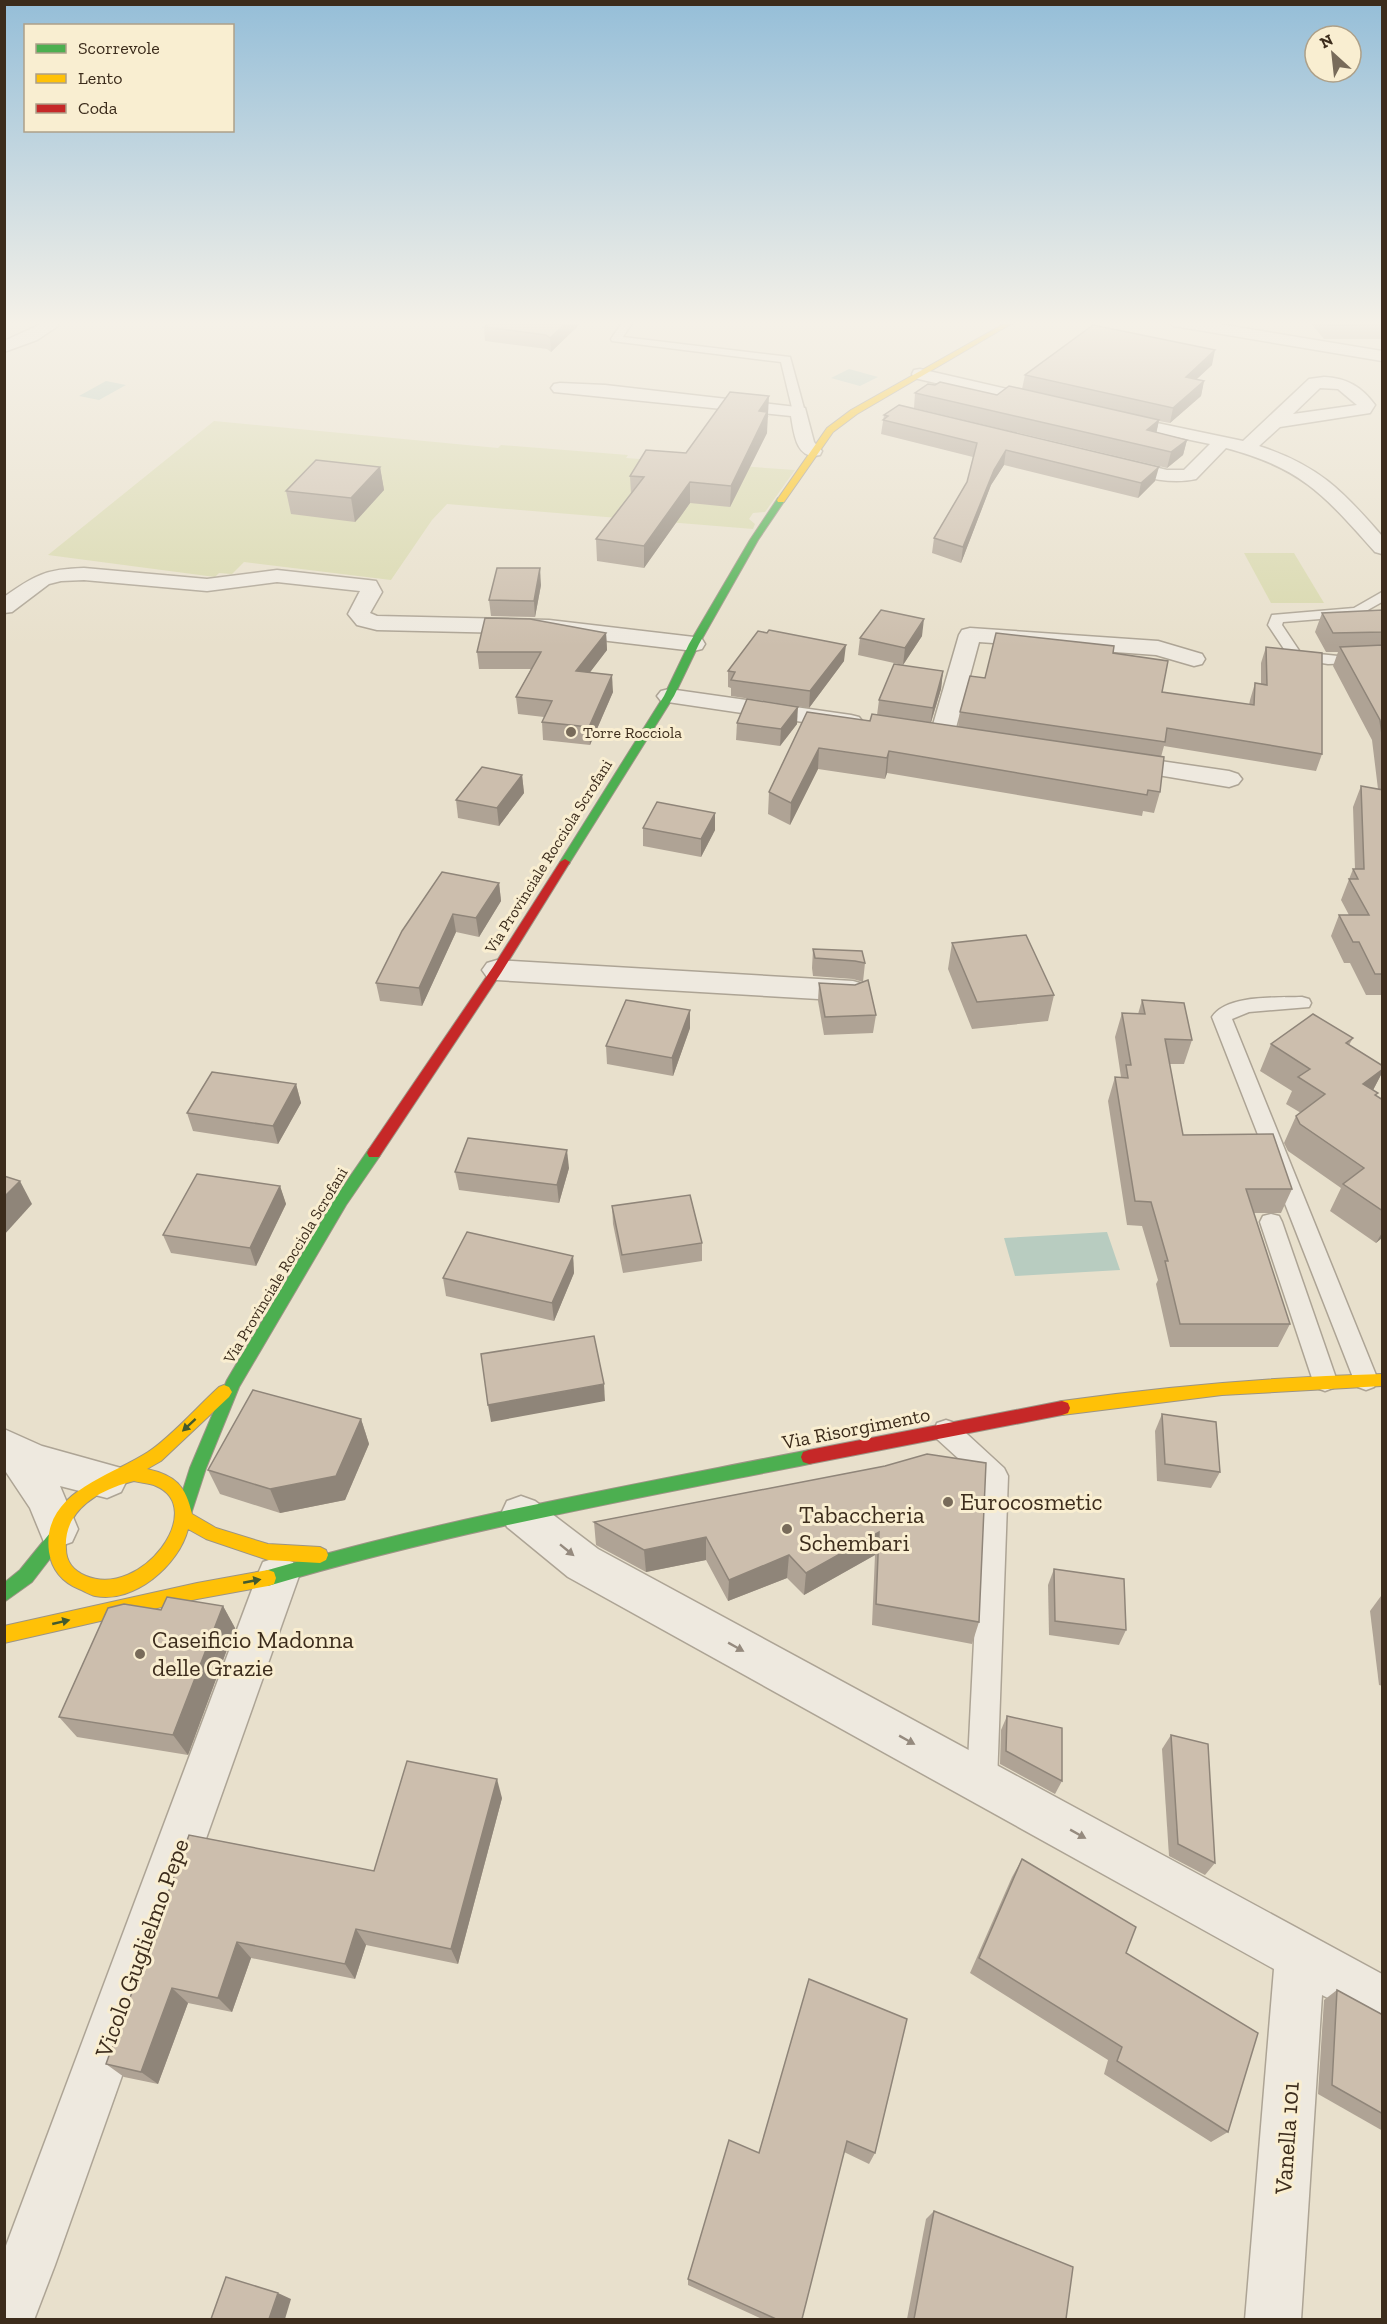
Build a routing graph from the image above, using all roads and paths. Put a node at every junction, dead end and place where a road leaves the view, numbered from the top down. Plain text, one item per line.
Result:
1 (802, 429) edge
2 (831, 429) edge
3 (1163, 429) edge
4 (1266, 429) edge
5 (1222, 442) junction
6 (1247, 448) junction
7 (813, 451) junction
8 (1098, 460) edge
9 (1383, 548) edge
10 (1383, 596) edge
11 (4, 607) edge
12 (694, 644) junction
13 (1383, 658) edge
14 (1194, 659) dead end
15 (669, 696) junction
16 (871, 725) edge
17 (942, 735) edge
18 (1091, 758) edge
19 (1228, 779) dead end
20 (496, 970) junction
21 (853, 991) edge
22 (1302, 1003) dead end
23 (1271, 1222) dead end
24 (1374, 1380) edge
25 (1325, 1381) junction
26 (232, 1385) junction
27 (945, 1431) junction
28 (10, 1449) edge
29 (112, 1478) junction
30 (185, 1514) junction
31 (521, 1514) junction
32 (57, 1533) junction
33 (343, 1556) junction
34 (278, 1576) junction
35 (120, 1589) junction
36 (197, 1591) junction
37 (4, 1594) edge
38 (91, 1615) junction
39 (4, 1635) edge
40 (982, 1782) junction
41 (1300, 1956) junction
42 (1383, 2001) edge
43 (5, 2319) edge
44 (1273, 2319) edge

1 - 7 street
2 - 7 street, Via Provinciale Rocciola Scrofani
3 - 5 street
4 - 6 street
5 - 6 street
5 - 8 street
6 - 9 street
7 - 12 street, Via Provinciale Rocciola Scrofani
10 - 13 lane
11 - 12 street
12 - 15 street, Via Provinciale Rocciola Scrofani
14 - 17 street
15 - 16 street
15 - 20 street, Via Provinciale Rocciola Scrofani
18 - 19 street
20 - 21 street
20 - 26 street, Via Provinciale Rocciola Scrofani
22 - 24 lane
23 - 25 lane
24 - 25 street, Via Risorgimento
25 - 27 street, Via Risorgimento
26 -> 29 street
26 - 30 street
27 - 31 street, Via Risorgimento
27 - 40 lane
28 - 29 street
28 - 32 street
29 - 30 street
29 - 32 street
30 - 33 street
30 - 35 street
31 - 33 street, Via Risorgimento
31 -> 40 street
32 - 35 street
32 - 37 street
33 - 34 street
36 -> 34 street
34 - 43 street, Vicolo Guglielmo Pepe
35 - 36 street
35 - 38 street
36 - 38 street
39 -> 38 street
40 -> 41 street
41 - 42 street
41 - 44 street, Vanella 101

